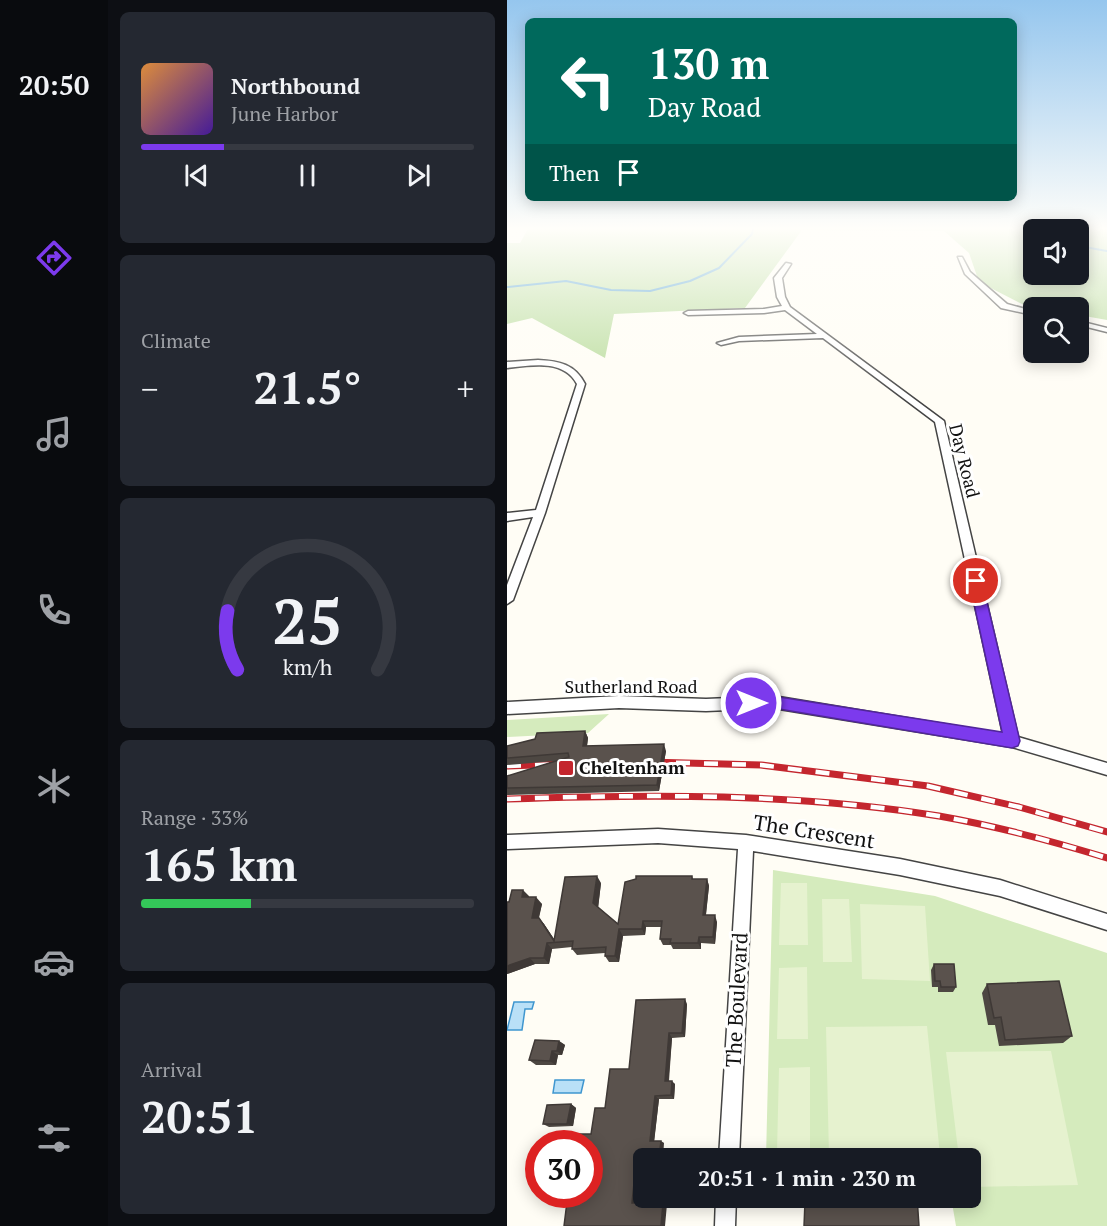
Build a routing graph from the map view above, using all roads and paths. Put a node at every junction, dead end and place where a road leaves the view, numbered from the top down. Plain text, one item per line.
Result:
1 (779, 286) edge
2 (982, 286) edge
3 (786, 308) junction
4 (1023, 311) edge
5 (688, 313) dead end
6 (1089, 326) edge
7 (1107, 330) edge
8 (826, 336) junction
9 (721, 343) dead end
10 (507, 365) edge
11 (540, 513) junction
12 (507, 517) edge
13 (507, 600) edge
14 (507, 708) edge
15 (1012, 741) junction
16 (1107, 769) edge
17 (507, 842) edge
18 (746, 842) junction
19 (1107, 922) edge
20 (730, 1148) edge
21 (726, 1208) edge
22 (725, 1226) edge

1 - 3 street
2 - 4 street
3 - 5 street
3 - 8 street, Day Road
6 - 7 street
8 - 9 street
8 - 15 street, Day Road
10 - 11 street
11 - 12 street
11 - 13 street
14 - 15 street, Sutherland Road
15 - 16 street, Sutherland Road
17 - 18 street, The Crescent
18 - 19 street, The Crescent
18 - 20 street, The Boulevard
21 - 22 street

